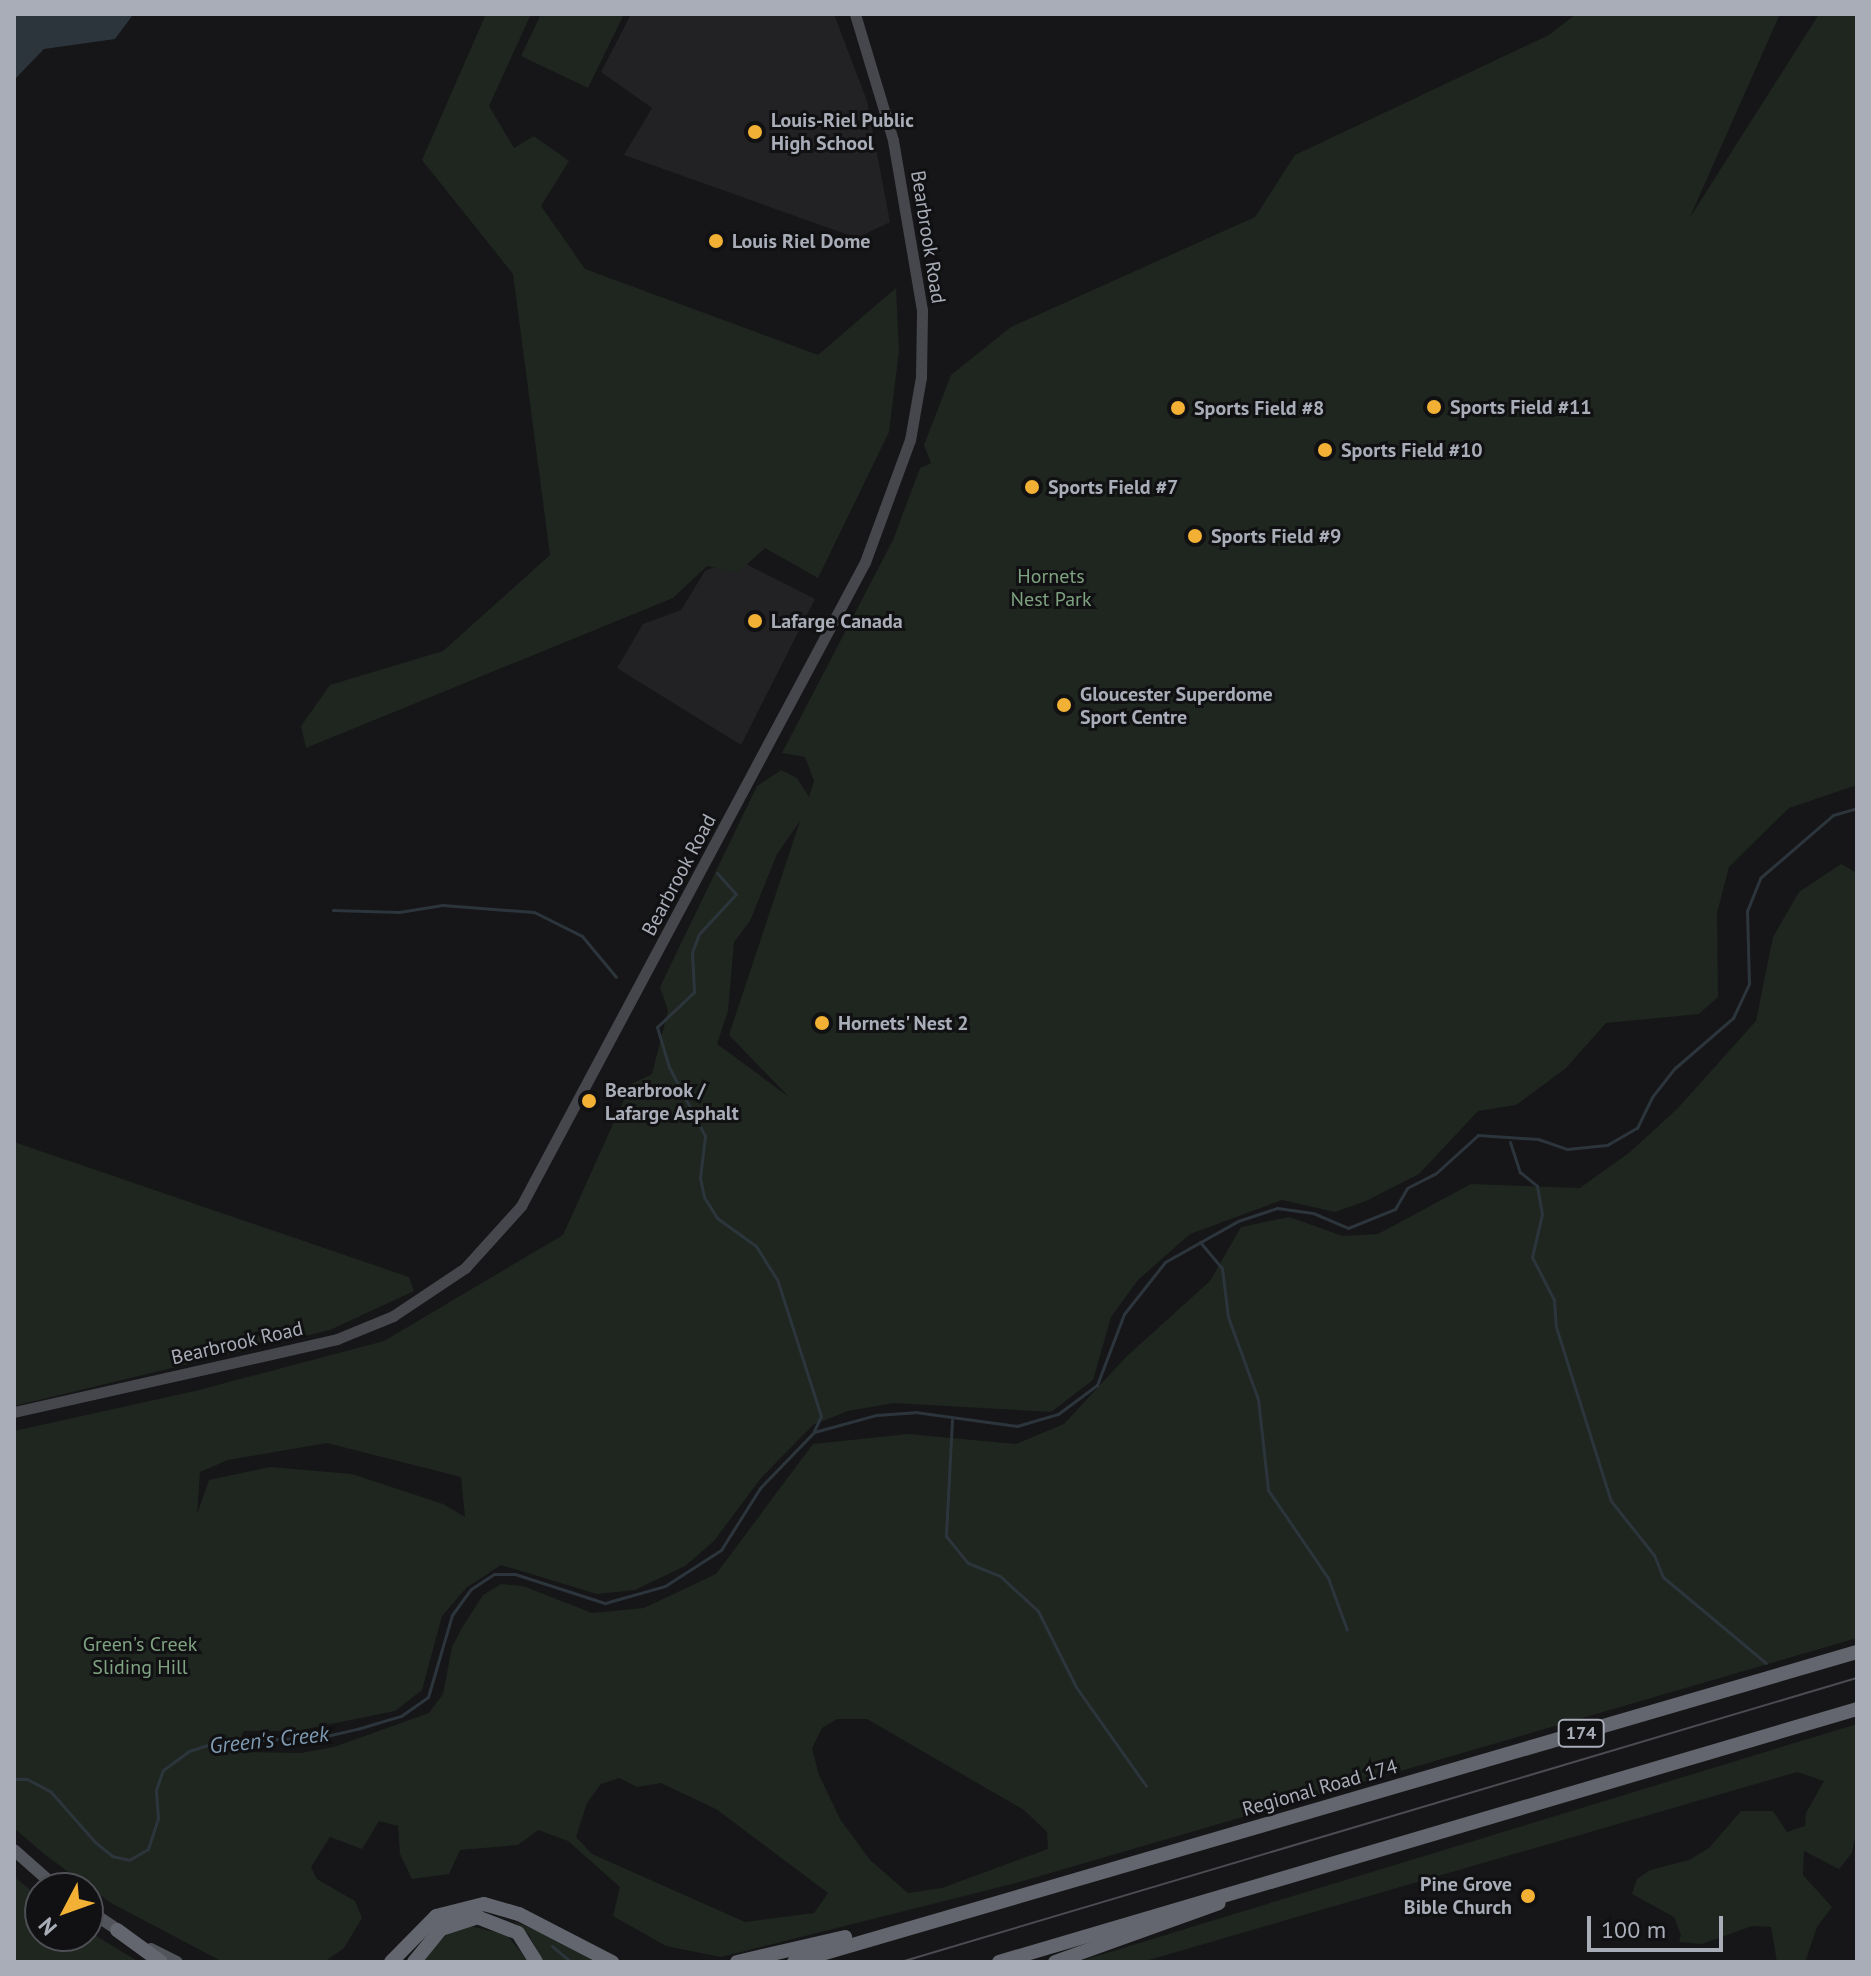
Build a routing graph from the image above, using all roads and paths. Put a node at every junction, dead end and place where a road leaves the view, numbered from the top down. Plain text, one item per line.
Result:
1 (855, 14) edge
2 (14, 1412) edge
3 (1857, 1652) edge
4 (1857, 1709) edge
5 (14, 1850) edge
6 (1309, 1870) junction
7 (39, 1872) edge
8 (955, 1914) junction
9 (104, 1921) edge
10 (117, 1930) junction
11 (161, 1962) edge
12 (177, 1962) edge
13 (391, 1962) edge
14 (414, 1962) edge
15 (536, 1962) edge
16 (612, 1962) edge
17 (737, 1962) edge
18 (794, 1962) edge
19 (999, 1962) edge
20 (1055, 1962) edge

1 - 2 street, Bearbrook Road
3 - 8 highway, Regional Road 174 / 174
4 - 6 highway
5 - 7 main road
6 - 19 highway
6 - 20 highway
8 - 17 highway
8 - 18 highway, Regional Road 174 / 174
9 - 10 main road
10 - 11 highway
10 - 12 main road
13 - 16 highway
14 - 15 highway

